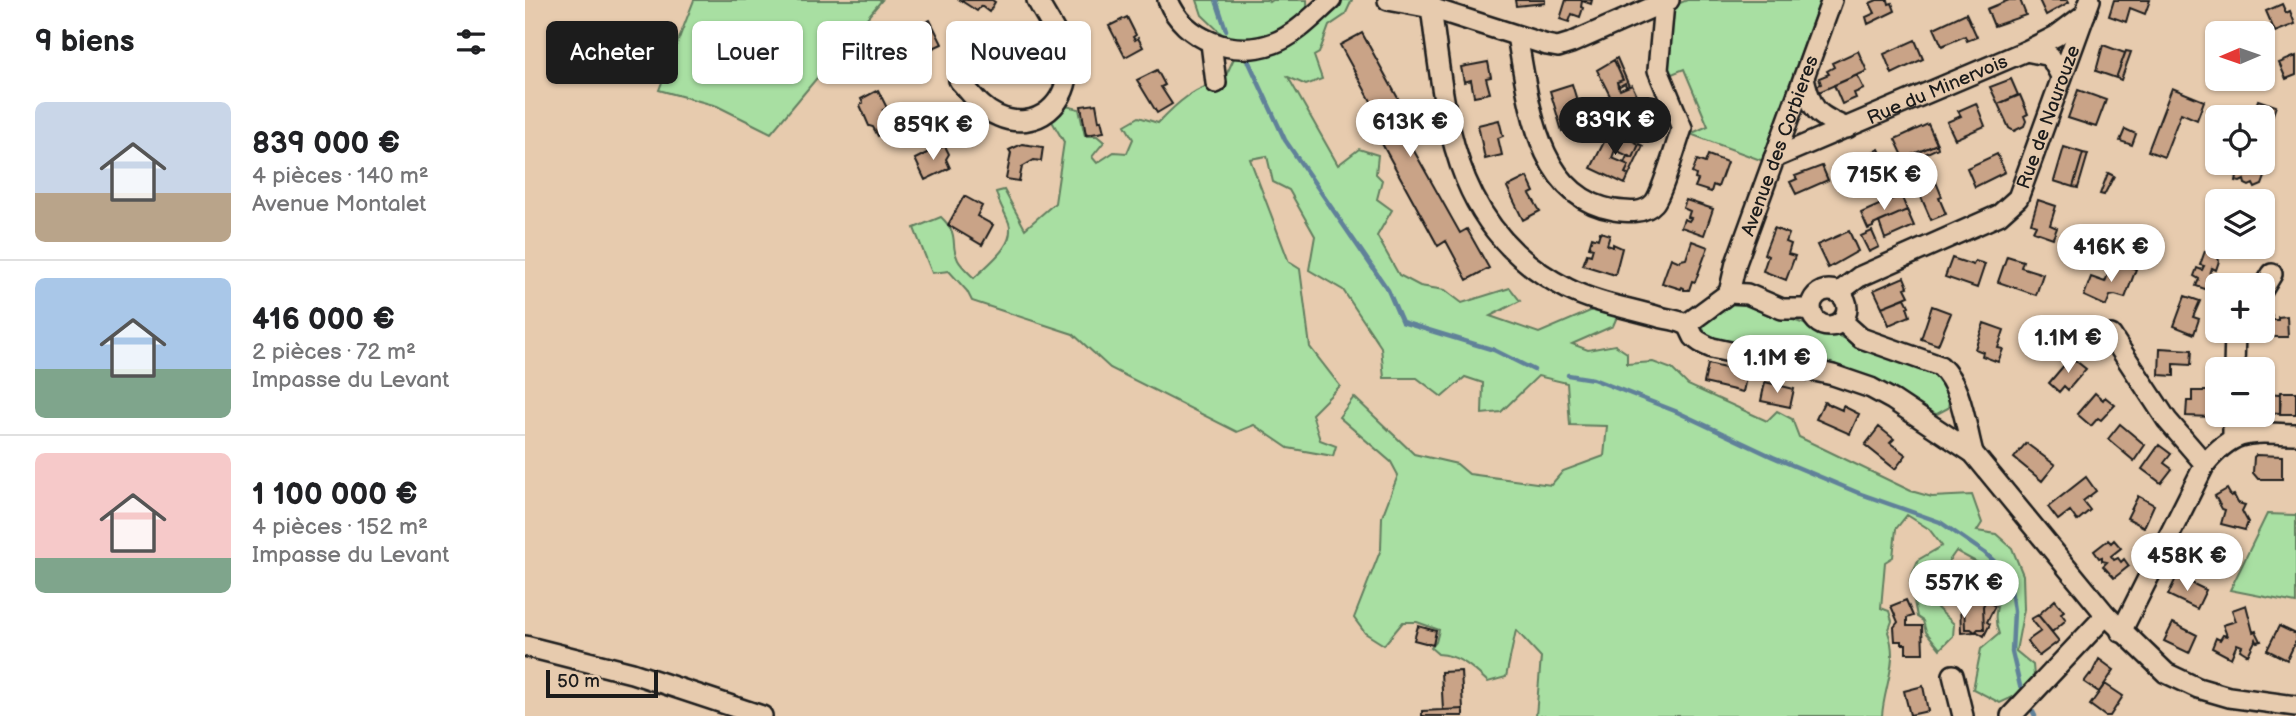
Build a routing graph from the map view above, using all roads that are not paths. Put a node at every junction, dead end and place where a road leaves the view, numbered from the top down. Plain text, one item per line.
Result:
1 (1037, 0) edge
2 (1168, 0) edge
3 (1331, 0) edge
4 (1388, 0) edge
5 (1832, 0) edge
6 (1667, 1) edge
7 (1430, 4) edge
8 (2088, 7) edge
9 (1048, 21) edge
10 (1517, 36) junction
11 (1211, 43) junction
12 (2026, 51) junction
13 (2061, 75) junction
14 (1804, 78) junction
15 (1216, 83) dead end
16 (963, 84) edge
17 (1066, 84) edge
18 (1847, 128) junction
19 (1774, 158) junction
20 (1839, 292) junction
21 (1729, 293) junction
22 (1811, 309) junction
23 (1842, 321) junction
24 (1687, 324) junction
25 (2111, 335) dead end
26 (2233, 427) edge
27 (2296, 434) edge
28 (2233, 438) junction
29 (1973, 453) junction
30 (2205, 464) junction
31 (2106, 615) junction
32 (2121, 632) junction
33 (525, 646) edge
34 (1953, 675) dead end
35 (2296, 706) edge
36 (762, 716) edge
37 (1963, 716) edge
38 (2011, 716) edge

1 - 9 street
2 - 11 street
3 - 11 street
4 - 7 street
5 - 14 street, Avenue des Corbieres
6 - 10 street
6 - 10 street
7 - 10 street
7 - 24 street
8 - 12 street, Rue du Minervois
8 - 13 street, Rue de Naurouze
11 - 15 street
12 - 13 street, Rue du Minervois
12 - 18 street, Rue du Minervois
13 - 20 street, Rue de Naurouze
14 - 18 street, Rue du Minervois
14 - 19 street, Avenue des Corbieres
16 - 17 street
18 - 19 street, Rue du Minervois
19 - 21 street, Avenue des Corbieres
20 - 22 street
20 - 23 street
21 - 22 street
21 - 24 street
22 - 23 street
23 - 29 street
24 - 29 street
25 - 30 street
26 - 28 street
27 - 28 street
28 - 30 street
29 - 31 street
30 - 32 street
31 - 32 street
31 - 38 street
32 - 35 street
33 - 36 street
34 - 37 street

